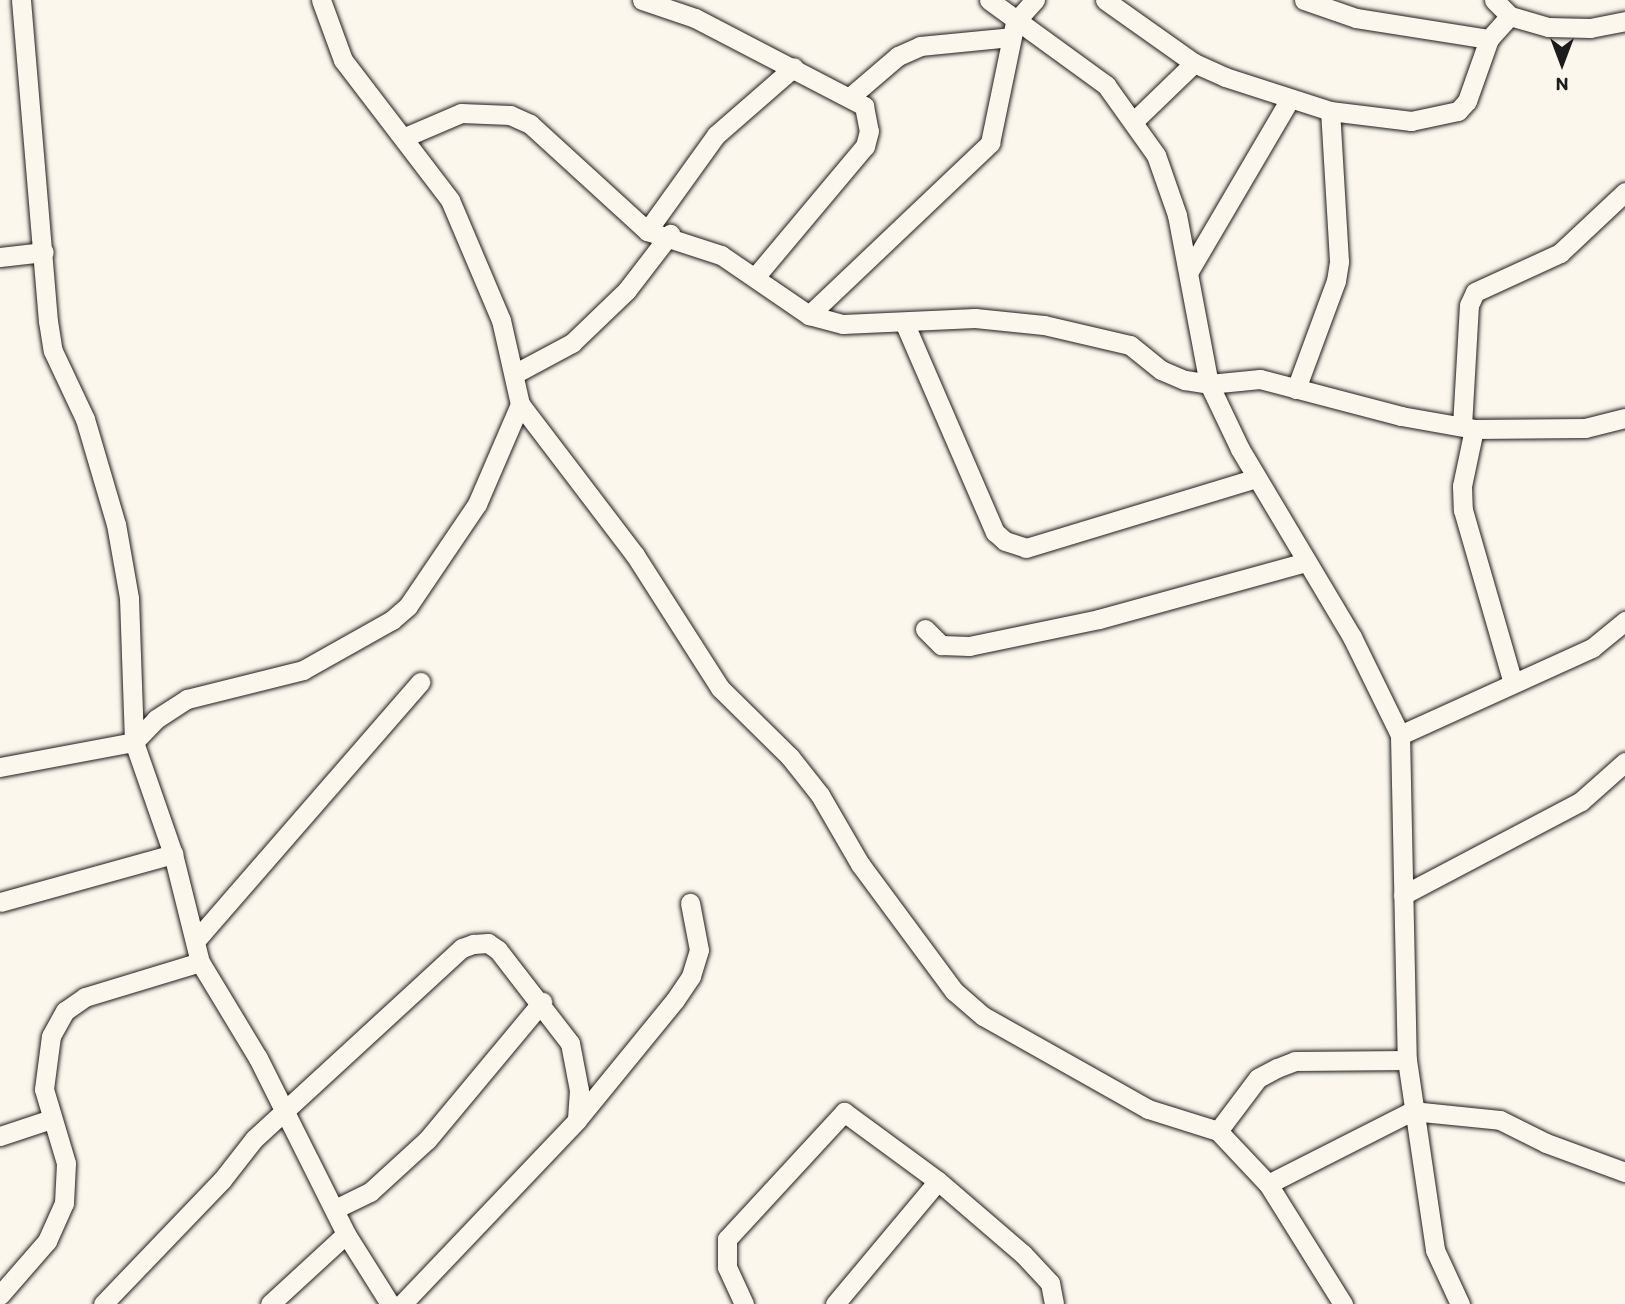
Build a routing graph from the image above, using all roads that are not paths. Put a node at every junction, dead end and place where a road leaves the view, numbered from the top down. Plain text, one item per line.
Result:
1 (21, 0) edge
2 (321, 0) edge
3 (642, 0) edge
4 (989, 0) edge
5 (1035, 0) edge
6 (1105, 0) edge
7 (1304, 0) edge
8 (1494, 0) edge
9 (1510, 16) junction
10 (1625, 22) edge
11 (1013, 30) junction
12 (1489, 39) junction
13 (1194, 63) junction
14 (794, 67) junction
15 (850, 97) junction
16 (1290, 99) junction
17 (1330, 111) junction
18 (1133, 122) junction
19 (404, 137) junction
20 (1625, 192) edge
21 (648, 231) junction
22 (670, 234) junction
23 (44, 252) junction
24 (0, 257) edge
25 (1189, 271) junction
26 (755, 277) junction
27 (808, 315) junction
28 (904, 322) junction
29 (514, 374) junction
30 (1209, 384) junction
31 (1296, 389) junction
32 (520, 404) junction
33 (1625, 418) edge
34 (1468, 428) junction
35 (1256, 478) junction
36 (1306, 562) junction
37 (1625, 621) edge
38 (925, 629) dead end
39 (420, 682) dead end
40 (1513, 683) junction
41 (1400, 735) junction
42 (134, 742) junction
43 (1625, 762) edge
44 (0, 767) edge
45 (173, 854) junction
46 (1403, 895) junction
47 (0, 902) edge
48 (690, 903) dead end
49 (196, 940) junction
50 (200, 962) junction
51 (542, 1002) junction
52 (1407, 1060) junction
53 (285, 1111) junction
54 (1412, 1111) junction
55 (51, 1119) junction
56 (576, 1120) junction
57 (1218, 1130) junction
58 (0, 1136) edge
59 (1625, 1172) edge
60 (938, 1181) junction
61 (1268, 1184) junction
62 (335, 1209) junction
63 (346, 1234) junction
64 (0, 1295) edge
65 (838, 1303) edge
66 (103, 1304) edge
67 (270, 1304) edge
68 (390, 1304) edge
69 (402, 1304) edge
70 (744, 1304) edge
71 (1054, 1304) edge
72 (1343, 1304) edge
73 (1460, 1304) edge

1 - 23 street
2 - 19 street
3 - 14 street
4 - 11 street
5 - 11 street
6 - 13 street
7 - 12 street
8 - 9 street
9 - 10 street
9 - 12 street
11 - 15 street
11 - 18 street
11 - 27 street
12 - 17 street
13 - 16 street
13 - 18 street
14 - 15 street
14 - 21 street
15 - 26 street
16 - 17 street
16 - 25 street
17 - 31 street
18 - 25 street
19 - 21 street
19 - 29 street
20 - 34 street
21 - 22 street
22 - 26 street
22 - 29 street
23 - 24 street
23 - 42 street
25 - 30 street
26 - 27 street
27 - 28 street
28 - 30 street
28 - 35 street
29 - 32 street
30 - 31 street
30 - 35 street
31 - 34 street
32 - 42 street
32 - 57 street
33 - 34 street
34 - 40 street
35 - 36 street
36 - 38 street
36 - 41 street
37 - 40 street
39 - 49 street
40 - 41 street
41 - 46 street
42 - 44 street
42 - 45 street
43 - 46 street
45 - 47 street
45 - 49 street
46 - 52 street
48 - 56 street
49 - 50 street
50 - 53 street
50 - 55 street
51 - 53 street
51 - 56 street
51 - 62 street
52 - 54 street
52 - 57 street
53 - 62 street
53 - 66 street
54 - 59 street
54 - 61 street
54 - 73 street
55 - 58 street
55 - 64 street
56 - 69 street
57 - 61 street
60 - 65 street
60 - 70 street
60 - 71 street
61 - 72 street
62 - 63 street
63 - 67 street
63 - 68 street

